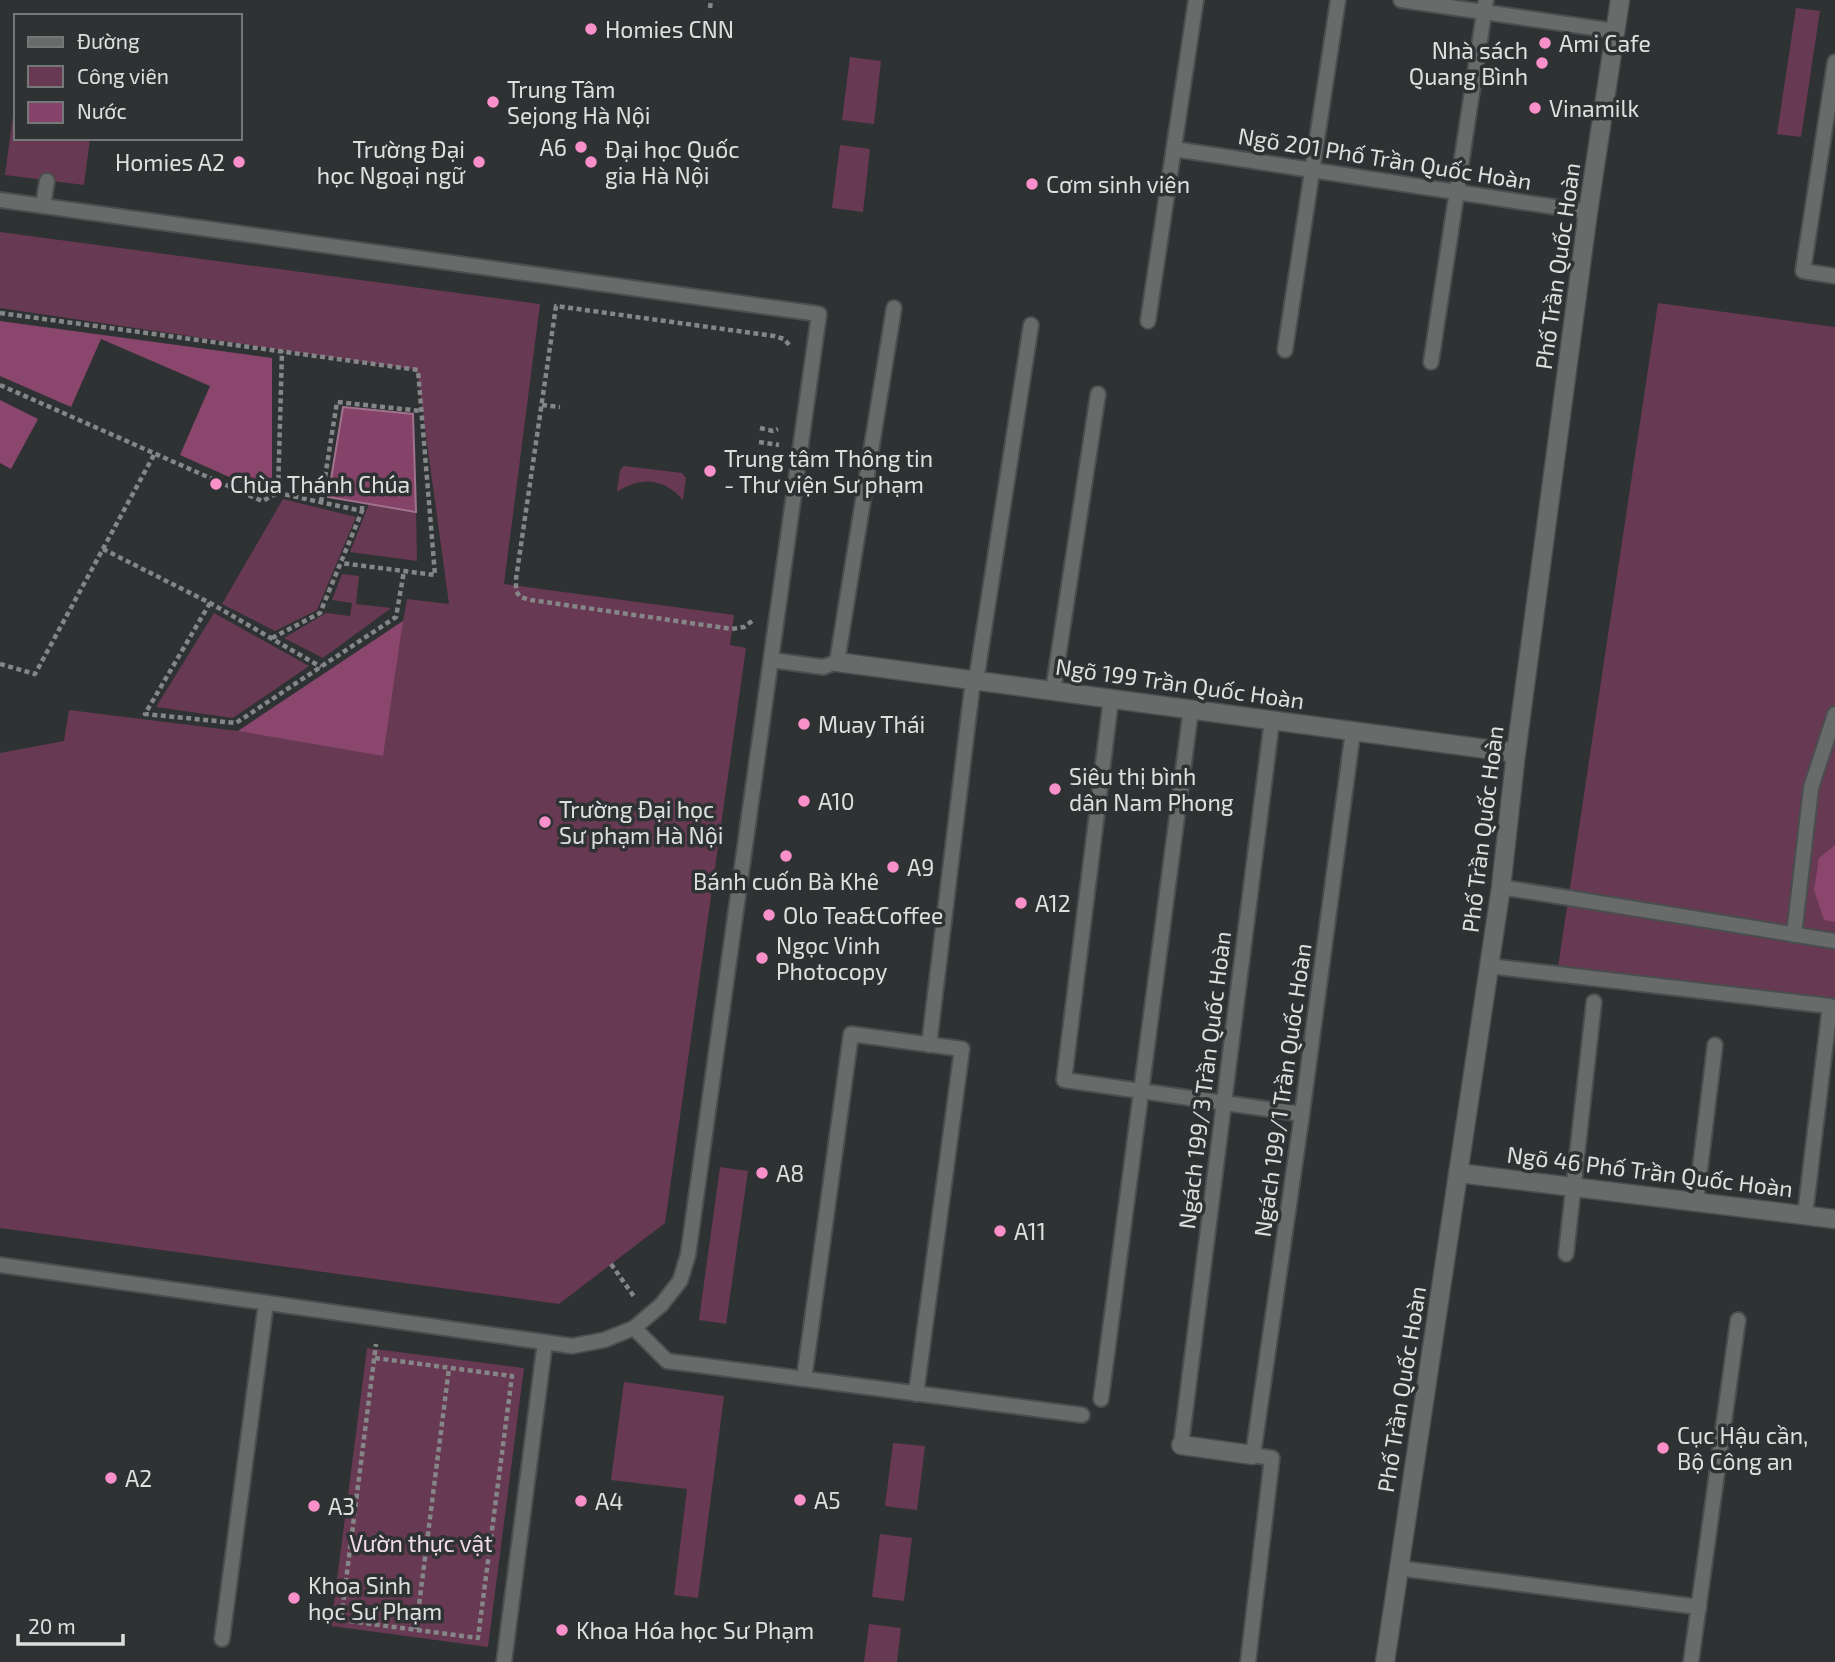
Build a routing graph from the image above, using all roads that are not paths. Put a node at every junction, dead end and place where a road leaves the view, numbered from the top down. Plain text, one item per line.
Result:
1 (1196, 0) edge
2 (1338, 0) edge
3 (1401, 0) edge
4 (1620, 0) edge
5 (1485, 6) edge
6 (1615, 32) junction
7 (1835, 62) edge
8 (1174, 149) junction
9 (1312, 170) junction
10 (47, 181) dead end
11 (1457, 192) junction
12 (0, 200) edge
13 (43, 206) junction
14 (1588, 212) junction
15 (1835, 276) edge
16 (894, 308) dead end
17 (1148, 321) dead end
18 (1031, 325) dead end
19 (1285, 350) dead end
20 (1431, 362) dead end
21 (1098, 394) dead end
22 (771, 660) junction
23 (837, 662) junction
24 (974, 680) junction
25 (1053, 691) junction
26 (1111, 699) junction
27 (1191, 709) junction
28 (1835, 713) edge
29 (1272, 720) junction
30 (1353, 731) junction
31 (1516, 753) junction
32 (1500, 887) junction
33 (1794, 934) junction
34 (1835, 941) edge
35 (1489, 966) junction
36 (1594, 1002) dead end
37 (929, 1045) junction
38 (1715, 1045) dead end
39 (1141, 1090) junction
40 (1224, 1102) junction
41 (1302, 1114) junction
42 (1458, 1172) junction
43 (1574, 1187) junction
44 (1696, 1202) junction
45 (1805, 1215) junction
46 (1835, 1219) edge
47 (1566, 1254) dead end
48 (0, 1265) edge
49 (266, 1303) junction
50 (1738, 1320) dead end
51 (634, 1328) junction
52 (545, 1342) junction
53 (804, 1379) junction
54 (916, 1394) junction
55 (1101, 1399) dead end
56 (1082, 1415) dead end
57 (1181, 1445) joint
58 (1253, 1455) junction
59 (1398, 1568) junction
60 (1699, 1607) junction
61 (222, 1639) dead end
62 (504, 1662) edge
63 (1248, 1662) edge
64 (1385, 1662) edge
65 (1691, 1662) edge

1 - 8 lane
2 - 9 lane
3 - 5 lane
4 - 6 street, Phố Trần Quốc Hoàn
5 - 6 lane
5 - 11 lane
6 - 14 street, Phố Trần Quốc Hoàn
7 - 15 lane
8 - 9 lane, Ngõ 201 Phố Trần Quốc Hoàn
8 - 17 lane
9 - 11 lane, Ngõ 201 Phố Trần Quốc Hoàn
9 - 19 lane
10 - 13 lane
11 - 14 lane, Ngõ 201 Phố Trần Quốc Hoàn
11 - 20 lane
12 - 13 lane
13 - 22 lane
14 - 31 street, Phố Trần Quốc Hoàn
16 - 23 lane
18 - 24 lane
21 - 25 lane
22 - 23 lane
22 - 51 lane
23 - 24 street, Ngõ 199 Trần Quốc Hoàn
24 - 25 street, Ngõ 199 Trần Quốc Hoàn
24 - 37 lane
25 - 26 street, Ngõ 199 Trần Quốc Hoàn
26 - 27 street, Ngõ 199 Trần Quốc Hoàn
26 - 39 lane
27 - 29 street, Ngõ 199 Trần Quốc Hoàn
27 - 39 lane
28 - 33 lane
29 - 30 street, Ngõ 199 Trần Quốc Hoàn
29 - 40 lane, Ngách 199/3 Trần Quốc Hoàn
30 - 31 street, Ngõ 199 Trần Quốc Hoàn
30 - 41 lane, Ngách 199/1 Trần Quốc Hoàn
31 - 32 street, Phố Trần Quốc Hoàn
32 - 33 lane
32 - 35 street, Phố Trần Quốc Hoàn
33 - 34 lane
35 - 42 street, Phố Trần Quốc Hoàn
35 - 45 lane
36 - 43 lane
37 - 53 lane
37 - 54 lane
38 - 44 lane
39 - 40 lane
39 - 55 lane
40 - 41 lane
40 - 57 lane, Ngách 199/3 Trần Quốc Hoàn
41 - 58 lane, Ngách 199/1 Trần Quốc Hoàn
42 - 43 street, Ngõ 46 Phố Trần Quốc Hoàn
42 - 59 street, Phố Trần Quốc Hoàn
43 - 44 street, Ngõ 46 Phố Trần Quốc Hoàn
43 - 47 lane
44 - 45 street, Ngõ 46 Phố Trần Quốc Hoàn
45 - 46 street, Ngõ 46 Phố Trần Quốc Hoàn
48 - 49 lane
49 - 52 lane
49 - 61 lane
50 - 60 lane
51 - 52 lane
51 - 53 lane
52 - 62 lane
53 - 54 lane
54 - 56 lane
57 - 58 street
58 - 63 lane
59 - 60 lane
59 - 64 street, Phố Trần Quốc Hoàn
60 - 65 lane

